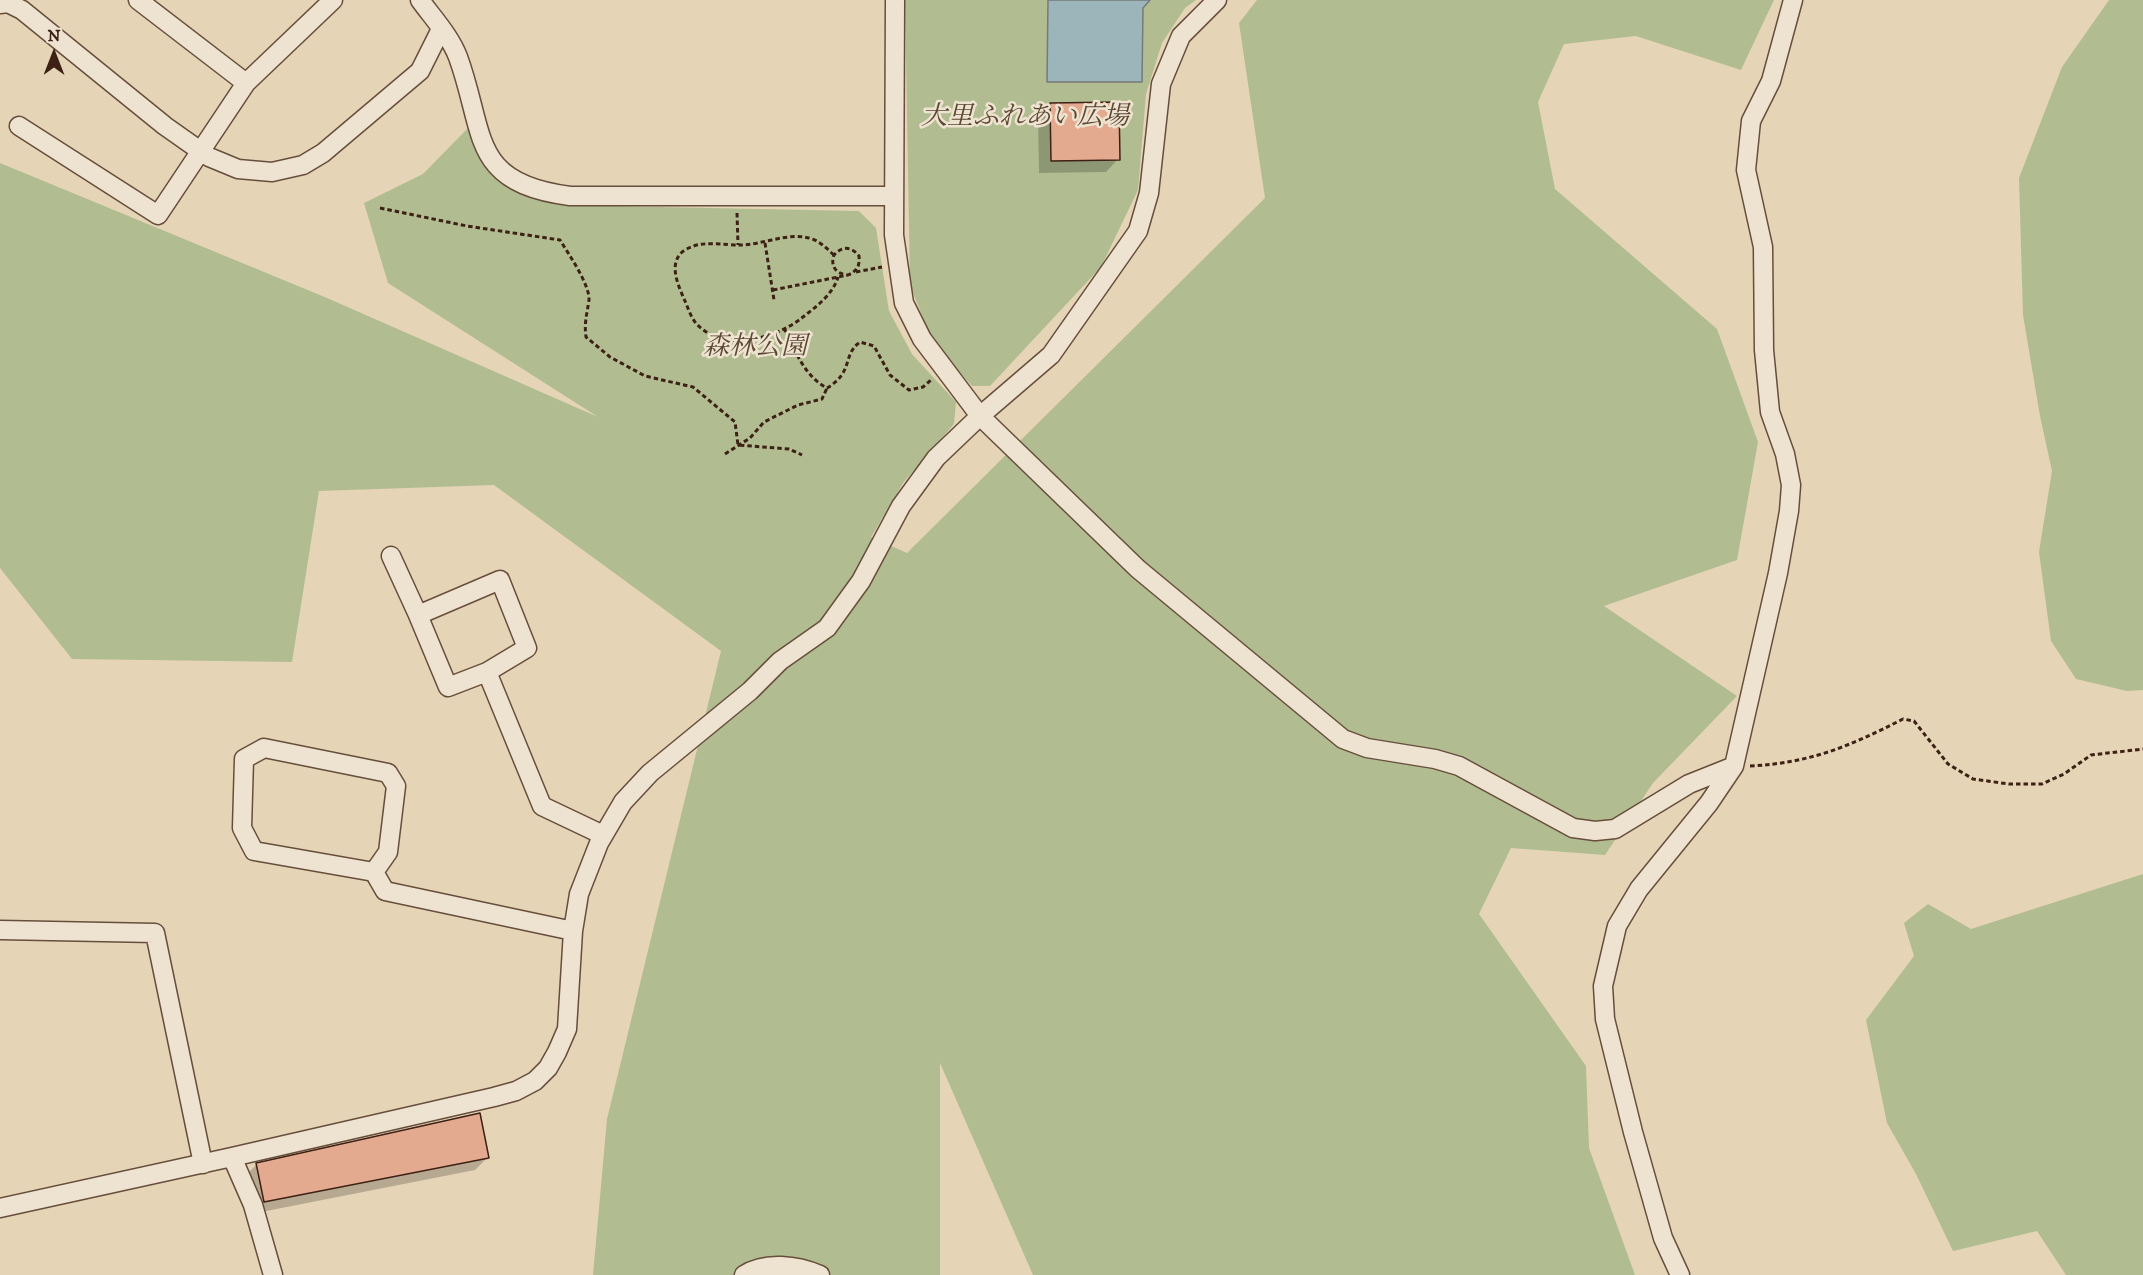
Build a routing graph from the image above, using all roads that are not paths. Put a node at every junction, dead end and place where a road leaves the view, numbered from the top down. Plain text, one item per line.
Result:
1 (138, 0) edge
2 (333, 0) edge
3 (420, 0) edge
4 (895, 0) edge
5 (1216, 0) edge
6 (1793, 0) edge
7 (8, 2) edge
8 (441, 29) junction
9 (246, 83) junction
10 (19, 126) dead end
11 (200, 151) junction
12 (893, 196) junction
13 (980, 416) junction
14 (391, 556) dead end
15 (418, 615) junction
16 (487, 672) junction
17 (1734, 766) junction
18 (603, 835) junction
19 (374, 872) junction
20 (0, 930) edge
21 (573, 931) junction
22 (232, 1157) junction
23 (203, 1164) junction
24 (0, 1208) edge
25 (273, 1275) edge
26 (744, 1275) edge
27 (820, 1275) edge
28 (1680, 1275) edge

1 - 9 street
2 - 9 street
3 - 8 street
4 - 12 street
5 - 13 street
6 - 17 street
7 - 11 street
8 - 11 street
8 - 12 street
9 - 11 street
10 - 11 street
12 - 13 street
13 - 17 street
13 - 18 street
14 - 15 street
15 - 16 street
15 - 16 street
16 - 18 street
17 - 28 street
18 - 21 street
19 - 19 street
19 - 21 street
20 - 23 street
21 - 22 street
22 - 23 street
22 - 25 street
23 - 24 street
26 - 27 street

